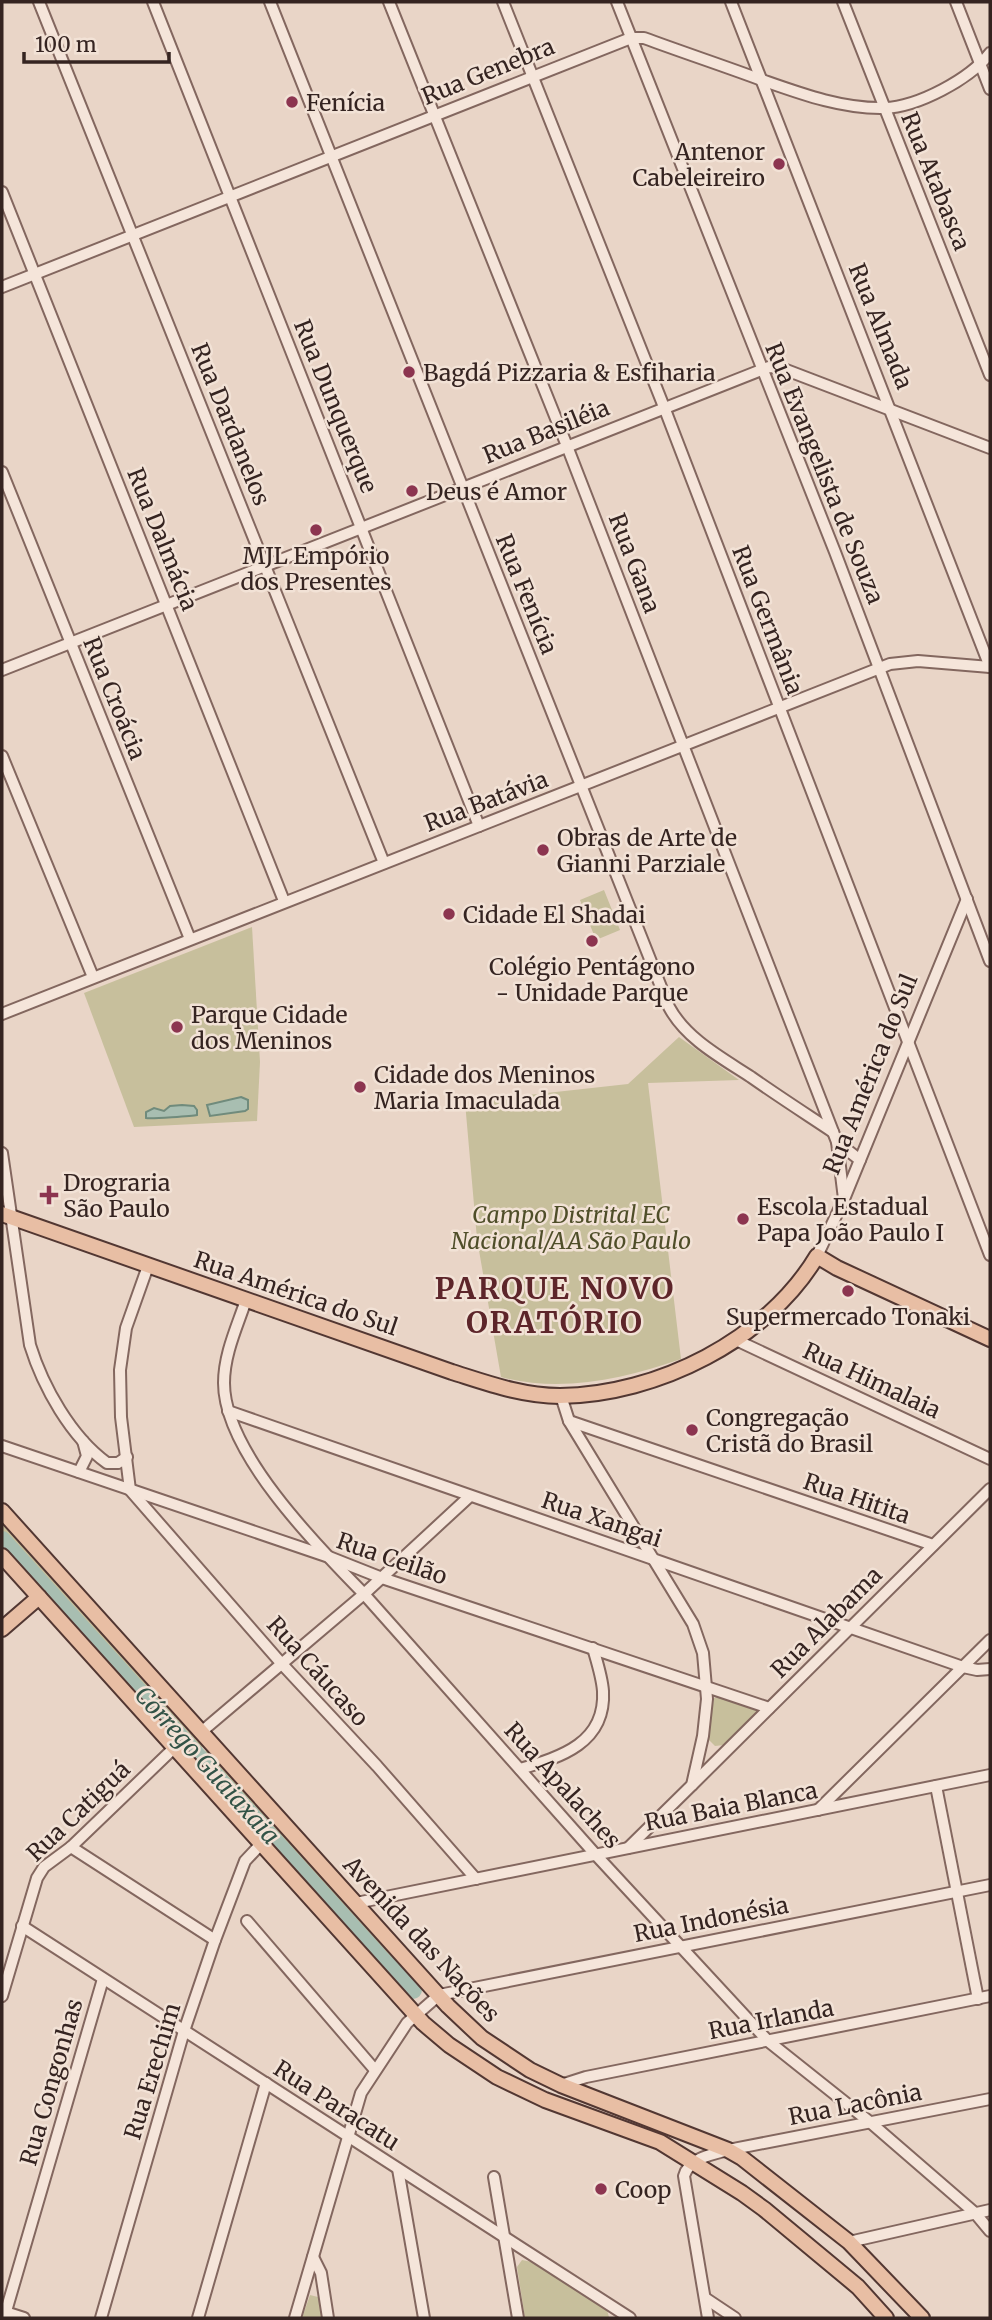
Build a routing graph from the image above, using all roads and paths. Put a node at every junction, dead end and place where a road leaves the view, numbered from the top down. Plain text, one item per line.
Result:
1 (39, 2) edge
2 (153, 2) edge
3 (270, 2) edge
4 (389, 2) edge
5 (503, 2) edge
6 (617, 2) edge
7 (730, 2) edge
8 (843, 2) edge
9 (956, 2) edge
10 (631, 38) junction
11 (990, 52) edge
12 (980, 65) junction
13 (533, 77) junction
14 (761, 79) junction
15 (990, 89) edge
16 (884, 108) junction
17 (435, 115) junction
18 (332, 156) junction
19 (2, 191) edge
20 (230, 196) junction
21 (132, 235) junction
22 (34, 274) junction
23 (2, 286) edge
24 (761, 369) junction
25 (990, 375) edge
26 (664, 407) junction
27 (891, 410) junction
28 (567, 446) junction
29 (990, 448) edge
30 (2, 472) edge
31 (463, 487) junction
32 (361, 528) junction
33 (265, 566) junction
34 (166, 605) junction
35 (70, 643) junction
36 (990, 667) edge
37 (880, 669) junction
38 (2, 670) edge
39 (779, 707) junction
40 (684, 746) junction
41 (2, 756) edge
42 (581, 787) junction
43 (479, 826) junction
44 (384, 863) junction
45 (967, 899) junction
46 (284, 901) junction
47 (190, 939) junction
48 (990, 961) edge
49 (93, 977) junction
50 (2, 1014) edge
51 (909, 1042) junction
52 (835, 1137) junction
53 (2, 1153) edge
54 (860, 1160) junction
55 (844, 1199) junction
56 (6, 1216) edge
57 (990, 1255) edge
58 (817, 1256) junction
59 (148, 1266) junction
60 (837, 1268) junction
61 (809, 1270) junction
62 (246, 1300) junction
63 (990, 1339) edge
64 (736, 1340) junction
65 (561, 1396) junction
66 (228, 1411) junction
67 (569, 1421) junction
68 (83, 1441) junction
69 (2, 1446) edge
70 (127, 1457) junction
71 (990, 1459) edge
72 (79, 1472) junction
73 (990, 1489) edge
74 (130, 1490) junction
75 (470, 1496) junction
76 (2, 1511) edge
77 (933, 1545) junction
78 (2, 1556) edge
79 (328, 1558) junction
80 (652, 1558) junction
81 (382, 1578) junction
82 (364, 1594) junction
83 (39, 1597) junction
84 (850, 1628) junction
85 (2, 1629) edge
86 (990, 1640) edge
87 (593, 1648) junction
88 (281, 1663) junction
89 (963, 1667) junction
90 (990, 1669) edge
91 (707, 1685) junction
92 (769, 1708) junction
93 (200, 1733) junction
94 (175, 1747) junction
95 (520, 1769) junction
96 (990, 1776) edge
97 (692, 1785) junction
98 (936, 1786) junction
99 (818, 1810) junction
100 (261, 1844) junction
101 (71, 1847) junction
102 (628, 1848) junction
103 (596, 1855) junction
104 (476, 1879) junction
105 (990, 1885) edge
106 (957, 1891) junction
107 (356, 1903) junction
108 (247, 1921) dead end
109 (22, 1926) junction
110 (215, 1940) junction
111 (682, 1947) junction
112 (103, 1979) junction
113 (2, 1996) edge
114 (439, 1996) junction
115 (990, 1996) edge
116 (978, 1998) junction
117 (415, 2015) junction
118 (184, 2032) junction
119 (482, 2038) junction
120 (768, 2041) junction
121 (474, 2062) junction
122 (375, 2070) junction
123 (266, 2083) junction
124 (561, 2085) junction
125 (990, 2099) edge
126 (871, 2123) junction
127 (348, 2137) junction
128 (728, 2150) junction
129 (693, 2162) junction
130 (398, 2169) junction
131 (494, 2177) dead end
132 (990, 2210) edge
133 (975, 2213) junction
134 (990, 2231) edge
135 (504, 2238) junction
136 (849, 2242) junction
137 (313, 2257) junction
138 (705, 2298) junction
139 (4, 2314) edge
140 (24, 2318) edge
141 (101, 2318) edge
142 (198, 2318) edge
143 (295, 2318) edge
144 (328, 2318) edge
145 (424, 2318) edge
146 (518, 2318) edge
147 (630, 2318) edge
148 (708, 2318) edge
149 (735, 2318) edge
150 (886, 2318) edge
151 (922, 2318) edge

1 - 21 street, Rua Dardanelos
2 - 20 street, Rua Dunquerque
3 - 18 street, Rua Fenícia
4 - 17 street, Rua Gana
5 - 13 street, Rua Germânia
6 - 10 street, Rua Evangelista de Souza
7 - 14 street, Rua Almada
8 - 16 street, Rua Atabasca
9 - 12 street
10 - 13 street, Rua Genebra
10 - 14 street
10 - 24 street, Rua Evangelista de Souza
11 - 12 street
12 - 15 street
12 - 16 street
13 - 17 street, Rua Genebra
13 - 26 street, Rua Germânia
14 - 16 street
14 - 27 street, Rua Almada
16 - 25 street, Rua Atabasca
17 - 18 street, Rua Genebra
17 - 28 street, Rua Gana
18 - 20 street, Rua Genebra
18 - 31 street, Rua Fenícia
19 - 22 street, Rua Dalmácia
20 - 21 street, Rua Genebra
20 - 32 street, Rua Dunquerque
21 - 22 street, Rua Genebra
21 - 33 street, Rua Dardanelos
22 - 23 street, Rua Genebra
22 - 34 street, Rua Dalmácia
24 - 26 street, Rua Basiléia
24 - 27 street, Rua Basiléia
24 - 37 street, Rua Evangelista de Souza
26 - 28 street, Rua Basiléia
26 - 39 street, Rua Germânia
27 - 29 street, Rua Basiléia
27 - 36 street, Rua Almada
28 - 31 street, Rua Basiléia
28 - 40 street, Rua Gana
30 - 35 street, Rua Croácia
31 - 32 street, Rua Basiléia
31 - 42 street, Rua Fenícia
32 - 33 street, Rua Basiléia
32 - 43 street, Rua Dunquerque
33 - 34 street, Rua Basiléia
33 - 44 street, Rua Dardanelos
34 - 35 street, Rua Basiléia
34 - 46 street, Rua Dalmácia
35 - 38 street, Rua Basiléia
35 - 47 street, Rua Croácia
36 - 37 street, Rua Batávia
37 - 39 street, Rua Batávia
37 - 45 street, Rua Evangelista de Souza
39 - 40 street, Rua Batávia
39 - 51 street, Rua Germânia
40 - 42 street, Rua Batávia
40 - 52 street, Rua Gana
41 - 49 street
42 - 43 street, Rua Batávia
42 - 52 street, Rua Fenícia
43 - 44 street, Rua Batávia
44 - 46 street, Rua Batávia
45 - 48 street, Rua Evangelista de Souza
45 - 51 street, Rua América do Sul
46 - 47 street, Rua Batávia
47 - 49 street, Rua Batávia
49 - 50 street, Rua Batávia
51 - 54 street, Rua América do Sul
51 - 57 street, Rua Germânia
52 - 54 street
52 - 55 street, Rua Gana
53 - 56 street
54 - 55 street, Rua América do Sul
55 - 58 street, Rua América do Sul
56 - 59 main road, Rua América do Sul
56 - 68 street
58 - 60 main road
58 - 61 main road, Rua América do Sul
59 - 62 main road, Rua América do Sul
59 - 70 street
60 - 61 main road
60 - 63 main road
61 - 64 main road, Rua América do Sul
62 - 65 main road, Rua América do Sul
62 - 66 street, Rua Apalaches
64 - 65 main road, Rua América do Sul
64 - 71 street, Rua Himalaia
65 - 67 street
66 - 75 street, Rua Xangai
66 - 79 street, Rua Apalaches
67 - 77 street, Rua Hitita
67 - 80 street
68 - 70 street
68 - 72 street
69 - 72 street, Rua Ceilão
70 - 74 street
72 - 74 street, Rua Ceilão
73 - 77 street, Rua Alabama
74 - 79 street, Rua Ceilão
74 - 88 street, Rua Cáucaso
75 - 80 street, Rua Xangai
75 - 81 street
76 - 93 main road, Avenida das Nações
77 - 84 street, Rua Alabama
78 - 83 main road
79 - 81 street, Rua Ceilão
79 - 82 street, Rua Apalaches
80 - 84 street, Rua Xangai
80 - 91 street
81 - 82 street
81 - 87 street, Rua Ceilão
82 - 88 street
82 - 95 street, Rua Apalaches
83 - 85 main road
83 - 94 main road
84 - 89 street, Rua Xangai
84 - 92 street, Rua Alabama
86 - 89 street
87 - 91 street, Rua Ceilão
87 - 95 street
88 - 93 street
88 - 104 street, Rua Cáucaso
89 - 90 street, Rua Xangai
89 - 99 street
91 - 92 street, Rua Ceilão
91 - 97 street
92 - 97 street, Rua Alabama
93 - 107 main road, Avenida das Nações
94 - 100 main road
94 - 101 street, Rua Catiguá
95 - 103 street, Rua Apalaches
96 - 98 street, Rua Baia Blanca
97 - 102 street, Rua Alabama
98 - 99 street, Rua Baia Blanca
98 - 106 street
99 - 102 street, Rua Baia Blanca
100 - 110 street, Rua Erechim
100 - 117 main road
101 - 109 street, Rua Catiguá
101 - 110 street
102 - 103 street, Rua Baia Blanca
103 - 104 street, Rua Baia Blanca
103 - 111 street, Rua Apalaches
104 - 107 street, Rua Baia Blanca
105 - 106 street, Rua Indonésia
106 - 111 street, Rua Indonésia
106 - 116 street
107 - 114 main road, Avenida das Nações
108 - 122 street
109 - 112 street, Rua Paracatu
109 - 113 street, Rua Catiguá
110 - 118 street, Rua Erechim
111 - 114 street, Rua Indonésia
111 - 120 street, Rua Apalaches
112 - 118 street, Rua Paracatu
112 - 139 street, Rua Congonhas
114 - 117 street
114 - 119 main road, Avenida das Nações
115 - 116 street, Rua Irlanda
116 - 120 street, Rua Irlanda
117 - 121 main road
117 - 122 street
118 - 123 street, Rua Paracatu
118 - 141 street, Rua Erechim
119 - 121 main road
119 - 124 main road, Avenida das Nações
120 - 124 street, Rua Irlanda
120 - 126 street, Rua Apalaches
121 - 129 main road
122 - 127 street
123 - 127 street, Rua Paracatu
123 - 142 street
124 - 128 main road, Avenida das Nações
125 - 126 street, Rua Lacônia
126 - 128 street, Rua Lacônia
126 - 133 street, Rua Apalaches
127 - 130 street, Rua Paracatu
127 - 137 street
128 - 129 street, Rua Lacônia
128 - 136 main road, Avenida das Nações
129 - 138 street
129 - 150 main road
130 - 135 street, Rua Paracatu
130 - 145 street
131 - 135 street
132 - 133 street
133 - 134 street, Rua Apalaches
133 - 136 street
135 - 146 street
135 - 147 street, Rua Paracatu
136 - 151 main road, Avenida das Nações
137 - 143 street
137 - 144 street
138 - 148 street
138 - 149 street
139 - 140 street

